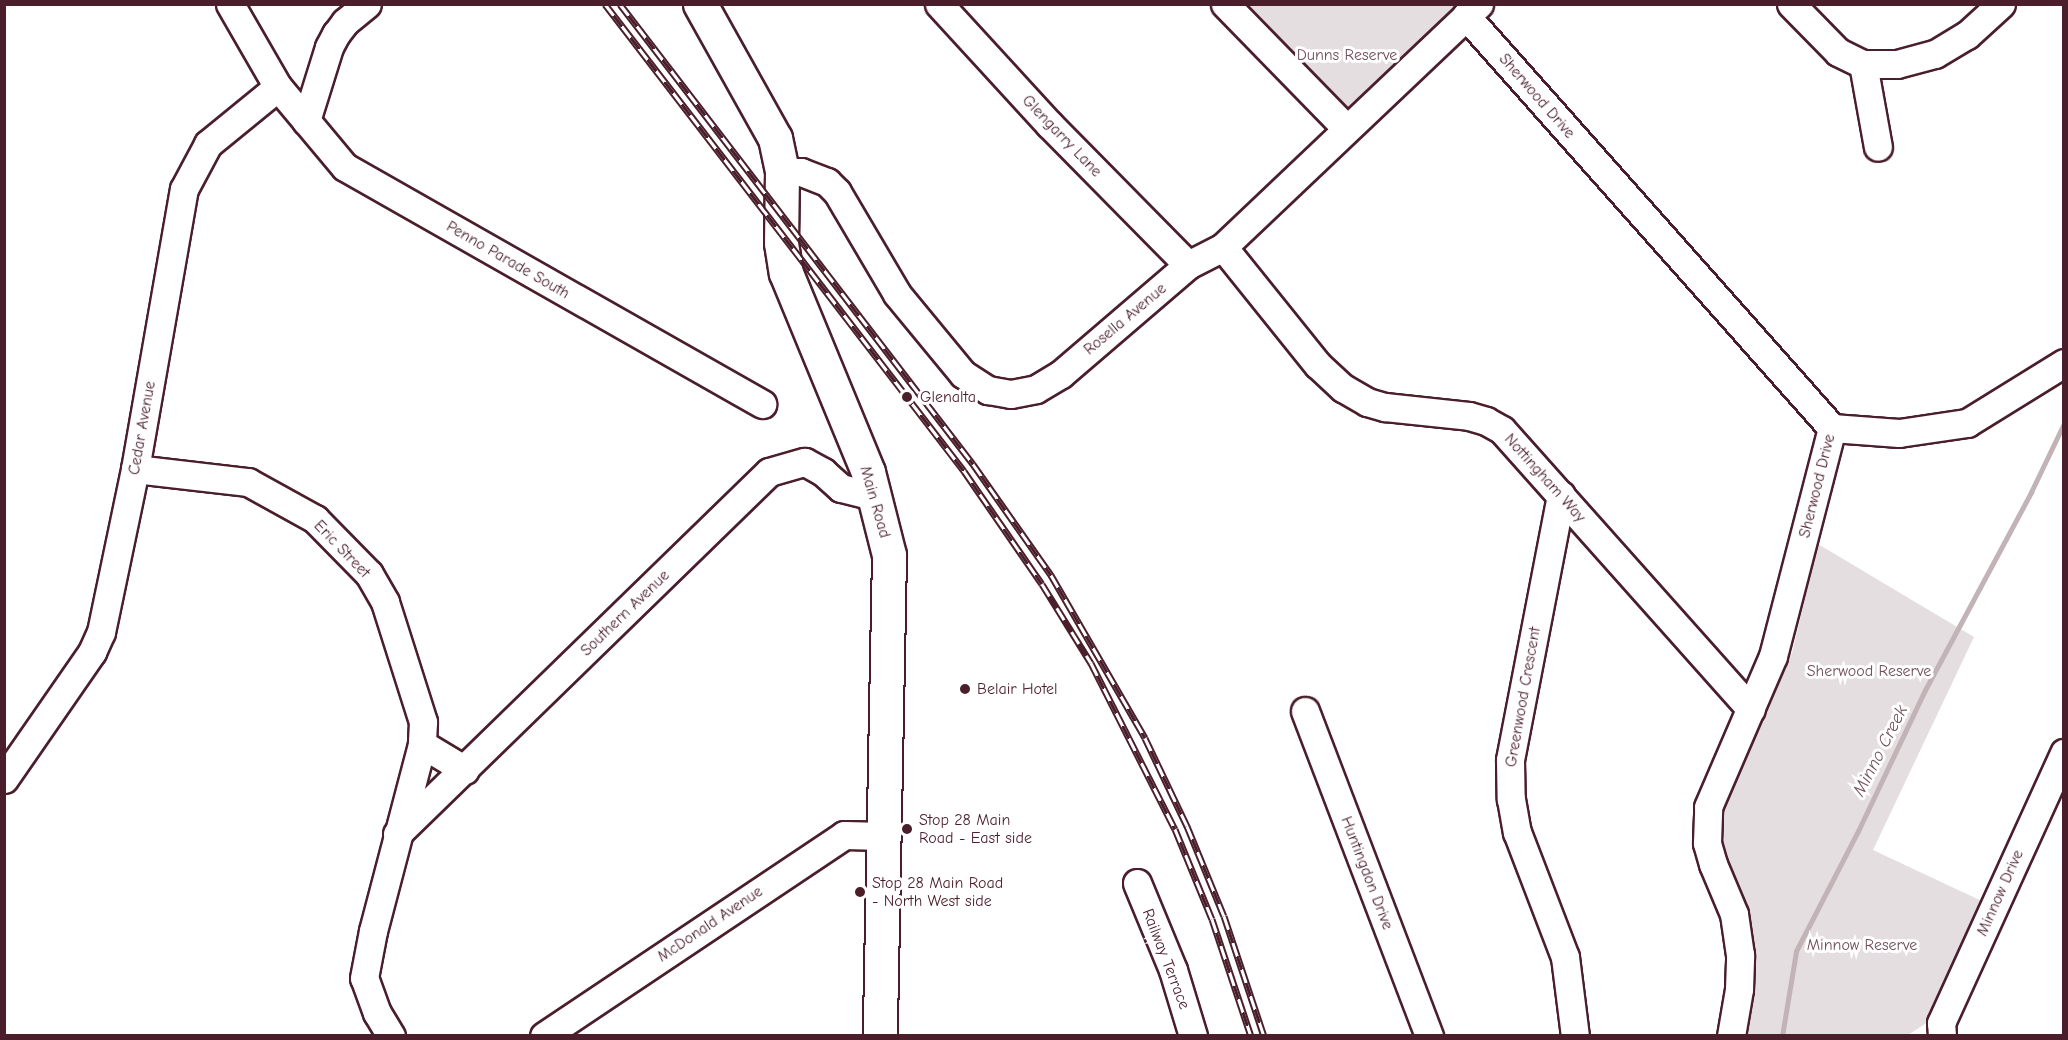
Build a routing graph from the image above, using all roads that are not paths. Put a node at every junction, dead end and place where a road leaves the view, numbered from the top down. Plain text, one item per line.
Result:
1 (230, 4) edge
2 (367, 4) edge
3 (700, 4) edge
4 (939, 4) edge
5 (1225, 4) edge
6 (1791, 4) edge
7 (2001, 4) edge
8 (1473, 10) edge
9 (1863, 64) junction
10 (278, 87) junction
11 (306, 121) junction
12 (1346, 128) junction
13 (1878, 147) dead end
14 (782, 171) junction
15 (1223, 247) junction
16 (1188, 265) junction
17 (2064, 363) edge
18 (762, 404) dead end
19 (1832, 428) junction
20 (135, 469) junction
21 (1561, 495) junction
22 (874, 496) junction
23 (1751, 709) junction
24 (1305, 711) dead end
25 (422, 744) junction
26 (2064, 753) edge
27 (465, 770) junction
28 (4, 779) edge
29 (397, 834) junction
30 (884, 836) junction
31 (1137, 883) dead end
32 (1569, 1030) edge
33 (391, 1035) edge
34 (544, 1035) edge
35 (880, 1035) edge
36 (1193, 1035) edge
37 (1429, 1035) edge
38 (1731, 1035) edge
39 (1942, 1035) edge

1 - 10 street, Penno Parade South
2 - 11 street
3 - 14 main road, Main Road
4 - 16 street, Glengarry Lane
5 - 12 street
6 - 9 street
7 - 9 street
8 - 12 street, Rosella Avenue
8 - 19 street, Sherwood Drive
9 - 13 street
10 - 11 street, Penno Parade South
10 - 20 street, Cedar Avenue
11 - 18 street, Penno Parade South
12 - 15 street, Rosella Avenue
14 - 16 street, Rosella Avenue
14 - 22 main road, Main Road
15 - 16 street, Rosella Avenue
15 - 21 street, Nottingham Way
17 - 19 street
19 - 23 street, Sherwood Drive
20 - 25 street, Eric Street
20 - 28 street, Cedar Avenue
21 - 23 street, Nottingham Way
21 - 32 street, Greenwood Crescent
22 - 27 street, Southern Avenue
22 - 30 main road, Main Road
23 - 38 street, Sherwood Drive
24 - 37 street, Huntingdon Drive
25 - 27 street
25 - 29 street
26 - 39 street, Minnow Drive
27 - 29 street, Southern Avenue
29 - 33 street
30 - 34 street, McDonald Avenue
30 - 35 main road, Main Road
31 - 36 street, Railway Terrace

